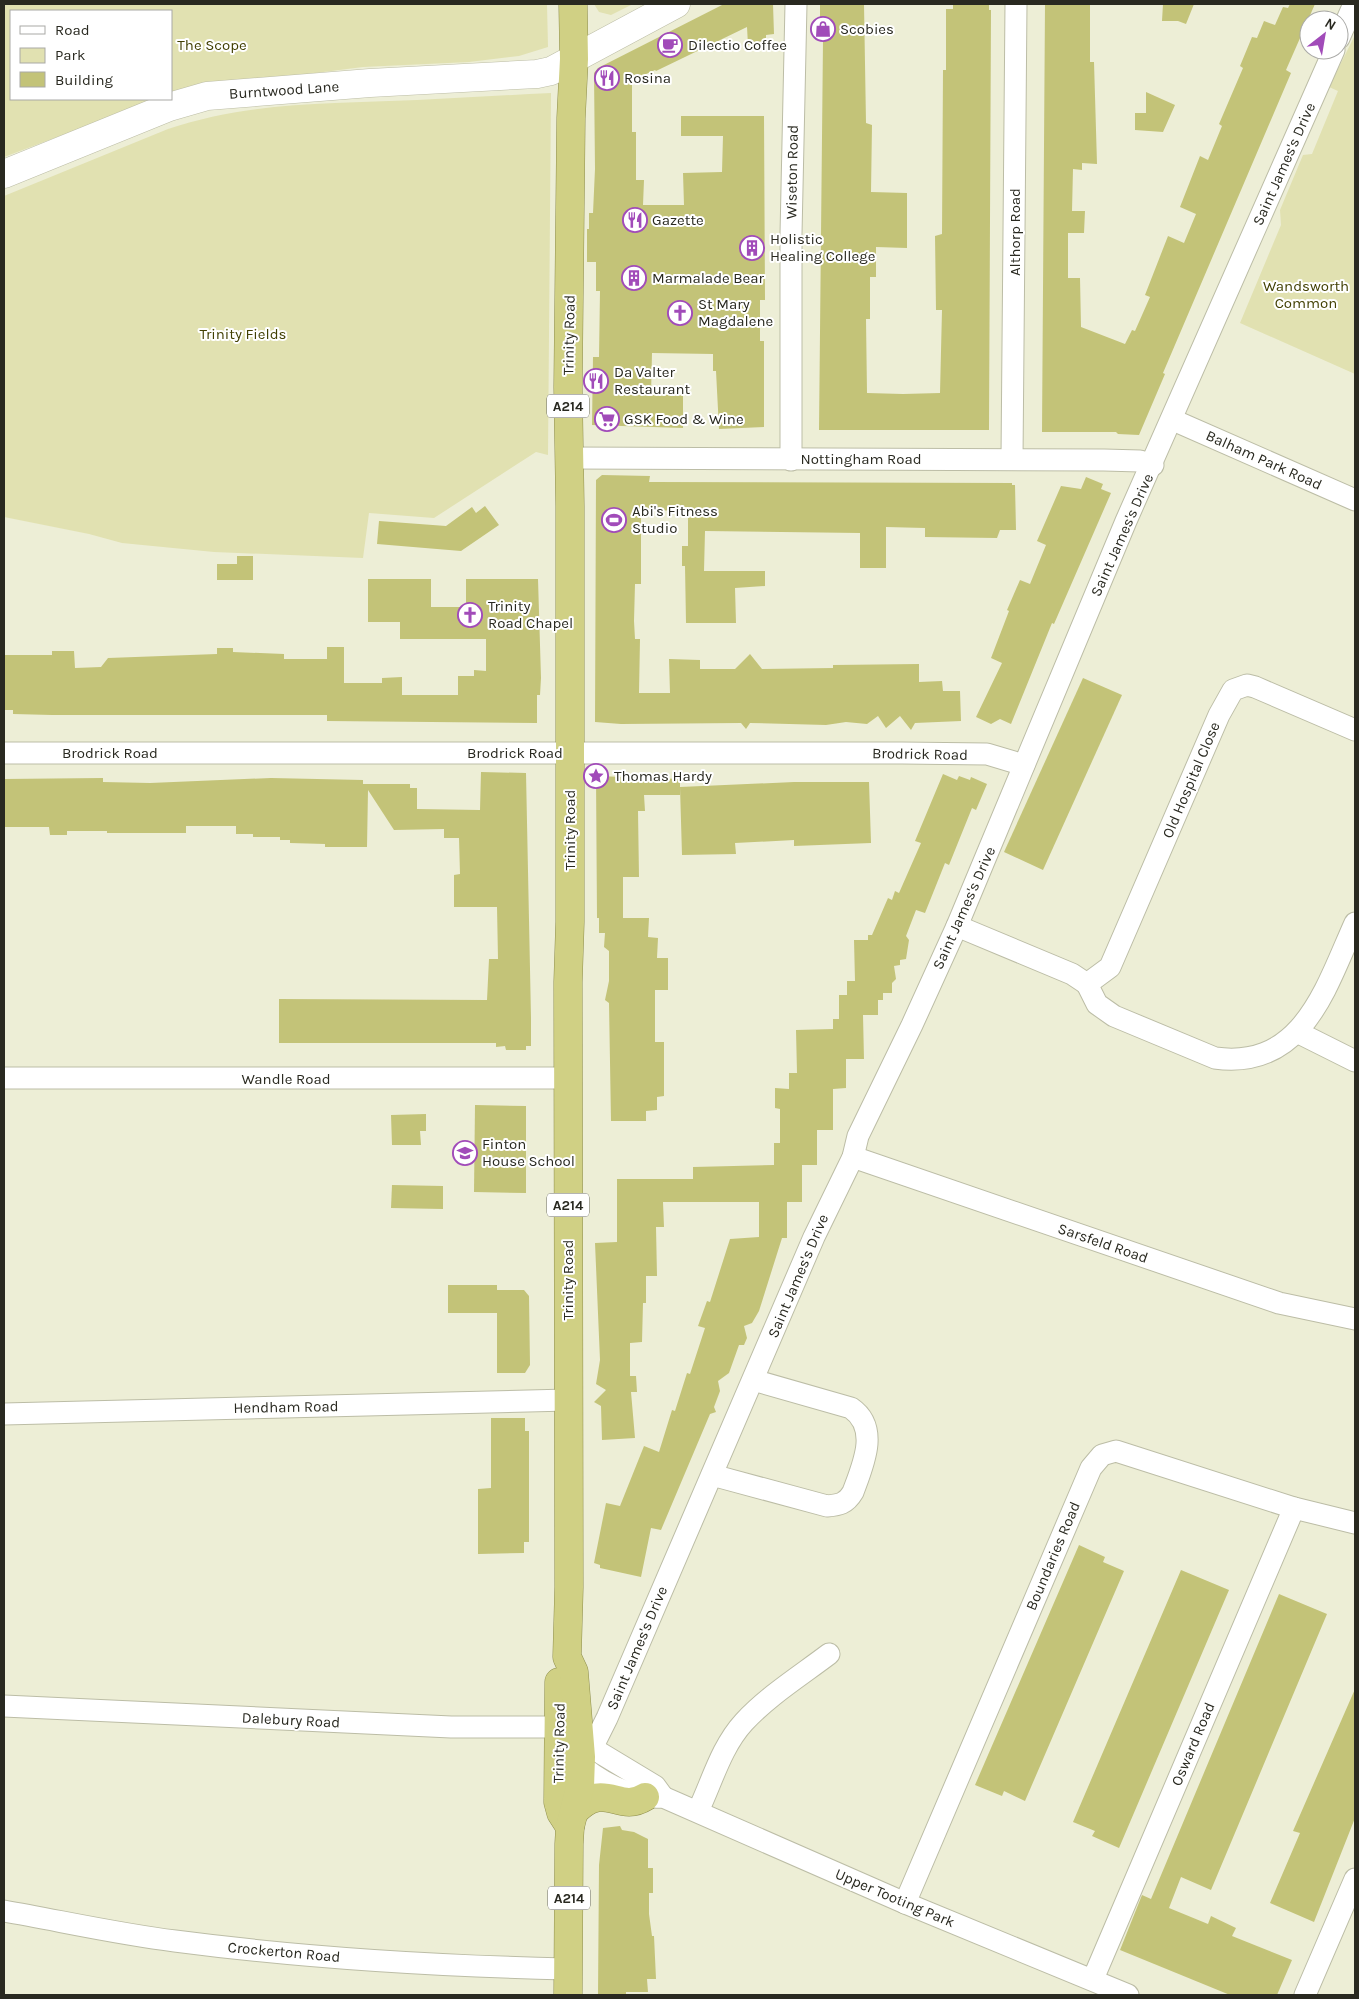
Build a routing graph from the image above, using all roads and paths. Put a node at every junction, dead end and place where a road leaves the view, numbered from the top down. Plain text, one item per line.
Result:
1 (573, 4) edge
2 (676, 4) edge
3 (796, 4) edge
4 (1016, 4) edge
5 (574, 58) junction
6 (1330, 60) edge
7 (4, 174) edge
8 (1173, 420) junction
9 (568, 458) junction
10 (1012, 459) junction
11 (791, 460) junction
12 (1153, 465) junction
13 (1355, 500) edge
14 (1355, 730) edge
15 (4, 753) edge
16 (570, 753) junction
17 (1024, 765) junction
18 (1355, 923) edge
19 (957, 926) junction
20 (1087, 984) junction
21 (1298, 1032) junction
22 (1355, 1061) edge
23 (4, 1078) edge
24 (568, 1078) junction
25 (853, 1157) junction
26 (1355, 1319) edge
27 (753, 1380) junction
28 (568, 1400) junction
29 (4, 1414) edge
30 (712, 1475) junction
31 (1294, 1508) junction
32 (1355, 1523) edge
33 (829, 1654) dead end
34 (4, 1706) edge
35 (575, 1745) junction
36 (654, 1797) junction
37 (698, 1811) junction
38 (572, 1820) junction
39 (1355, 1879) edge
40 (906, 1903) junction
41 (4, 1911) edge
42 (568, 1982) edge
43 (1096, 1986) edge
44 (1128, 1995) edge
45 (1305, 1995) edge

1 - 5 highway, Trinity Road / A214
2 - 5 main road, Burntwood Lane
3 - 11 street, Wiseton Road
4 - 10 street, Althorp Road
5 - 7 main road, Burntwood Lane
5 - 9 highway, Trinity Road / A214
6 - 8 street, Saint James's Drive
8 - 12 street, Saint James's Drive
8 - 13 street, Balham Park Road
9 - 11 street, Nottingham Road
9 - 16 highway, Trinity Road / A214
10 - 11 street, Nottingham Road
10 - 12 street, Nottingham Road
12 - 17 street, Saint James's Drive
14 - 20 street, Old Hospital Close
15 - 16 street, Brodrick Road
16 - 17 street, Brodrick Road
16 - 24 highway, Trinity Road / A214
17 - 19 street, Saint James's Drive
18 - 21 street
19 - 20 street
19 - 25 street, Saint James's Drive
20 - 21 street
21 - 22 street
23 - 24 street, Wandle Road
24 - 28 highway, Trinity Road / A214
25 - 26 street, Sarsfeld Road
25 - 27 street, Saint James's Drive
27 - 30 street, Saint James's Drive
27 - 30 street
28 - 29 street, Hendham Road
28 - 35 highway, Trinity Road / A214
30 - 35 street, Saint James's Drive
31 - 32 street, Boundaries Road
31 - 40 street, Boundaries Road
31 - 43 street, Osward Road
33 - 37 street
34 - 35 street, Dalebury Road
35 - 36 street, Upper Tooting Park
35 - 38 highway, Trinity Road / A214
36 - 37 street, Upper Tooting Park
36 - 38 highway
37 - 40 street, Upper Tooting Park
38 - 42 highway, Trinity Road / A214
39 - 45 street
40 - 43 street, Upper Tooting Park
41 - 42 street, Crockerton Road
43 - 44 street, Upper Tooting Park

